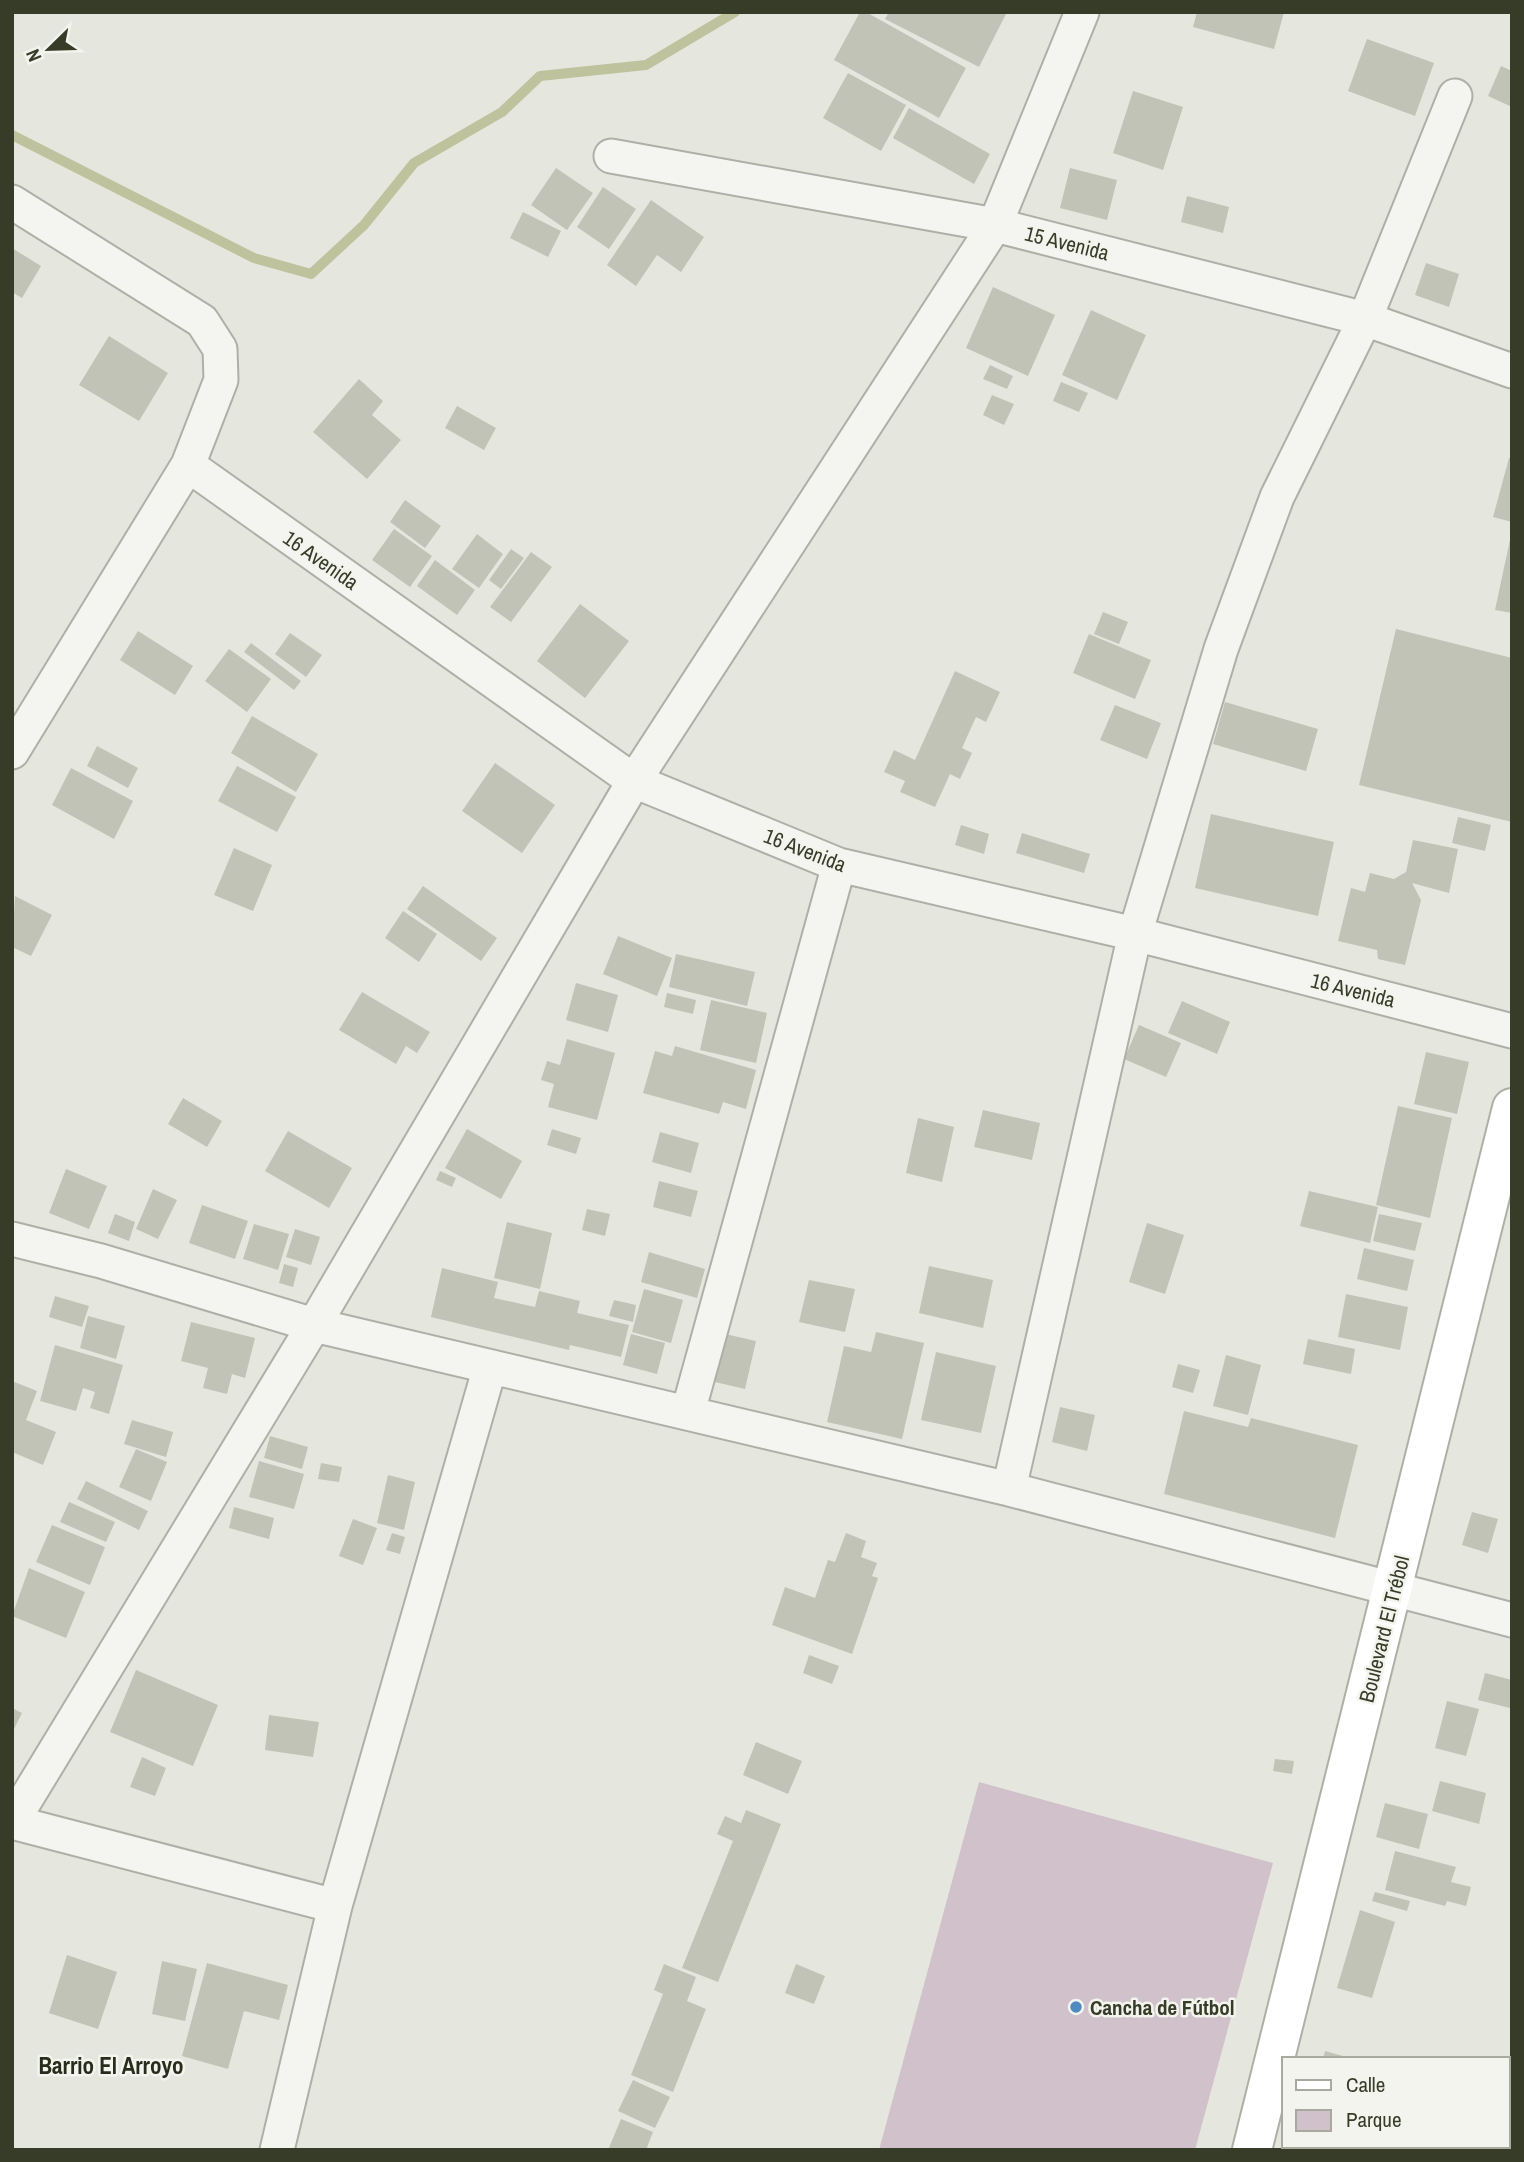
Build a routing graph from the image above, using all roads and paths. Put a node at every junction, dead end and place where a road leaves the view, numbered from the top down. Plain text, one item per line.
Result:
1 (1082, 12) edge
2 (1455, 96) dead end
3 (611, 156) dead end
4 (12, 202) edge
5 (995, 225) junction
6 (1365, 319) junction
7 (1512, 371) edge
8 (188, 465) junction
9 (13, 750) edge
10 (634, 781) junction
11 (839, 865) junction
12 (1135, 934) junction
13 (1512, 1031) edge
14 (1512, 1108) edge
15 (12, 1239) edge
16 (314, 1325) junction
17 (490, 1367) junction
18 (688, 1412) junction
19 (1009, 1489) junction
20 (1394, 1590) junction
21 (1512, 1620) edge
22 (335, 1906) junction
23 (1256, 2149) edge
24 (277, 2150) edge

1 - 5 street
2 - 6 street
3 - 5 street, 15 Avenida
4 - 8 street
5 - 6 street, 15 Avenida
5 - 10 street
6 - 7 street, 15 Avenida
6 - 12 street
8 - 9 street
8 - 10 street, 16 Avenida
10 - 11 street, 16 Avenida
10 - 16 street
11 - 12 street, 16 Avenida
11 - 18 street
12 - 13 street, 16 Avenida
12 - 19 street
14 - 20 main road, Boulevard El Trébol
15 - 16 street
16 - 17 street
16 - 22 street
17 - 18 street
17 - 22 street
18 - 19 street
19 - 20 street
20 - 21 street
20 - 23 main road, Boulevard El Trébol
22 - 24 street

